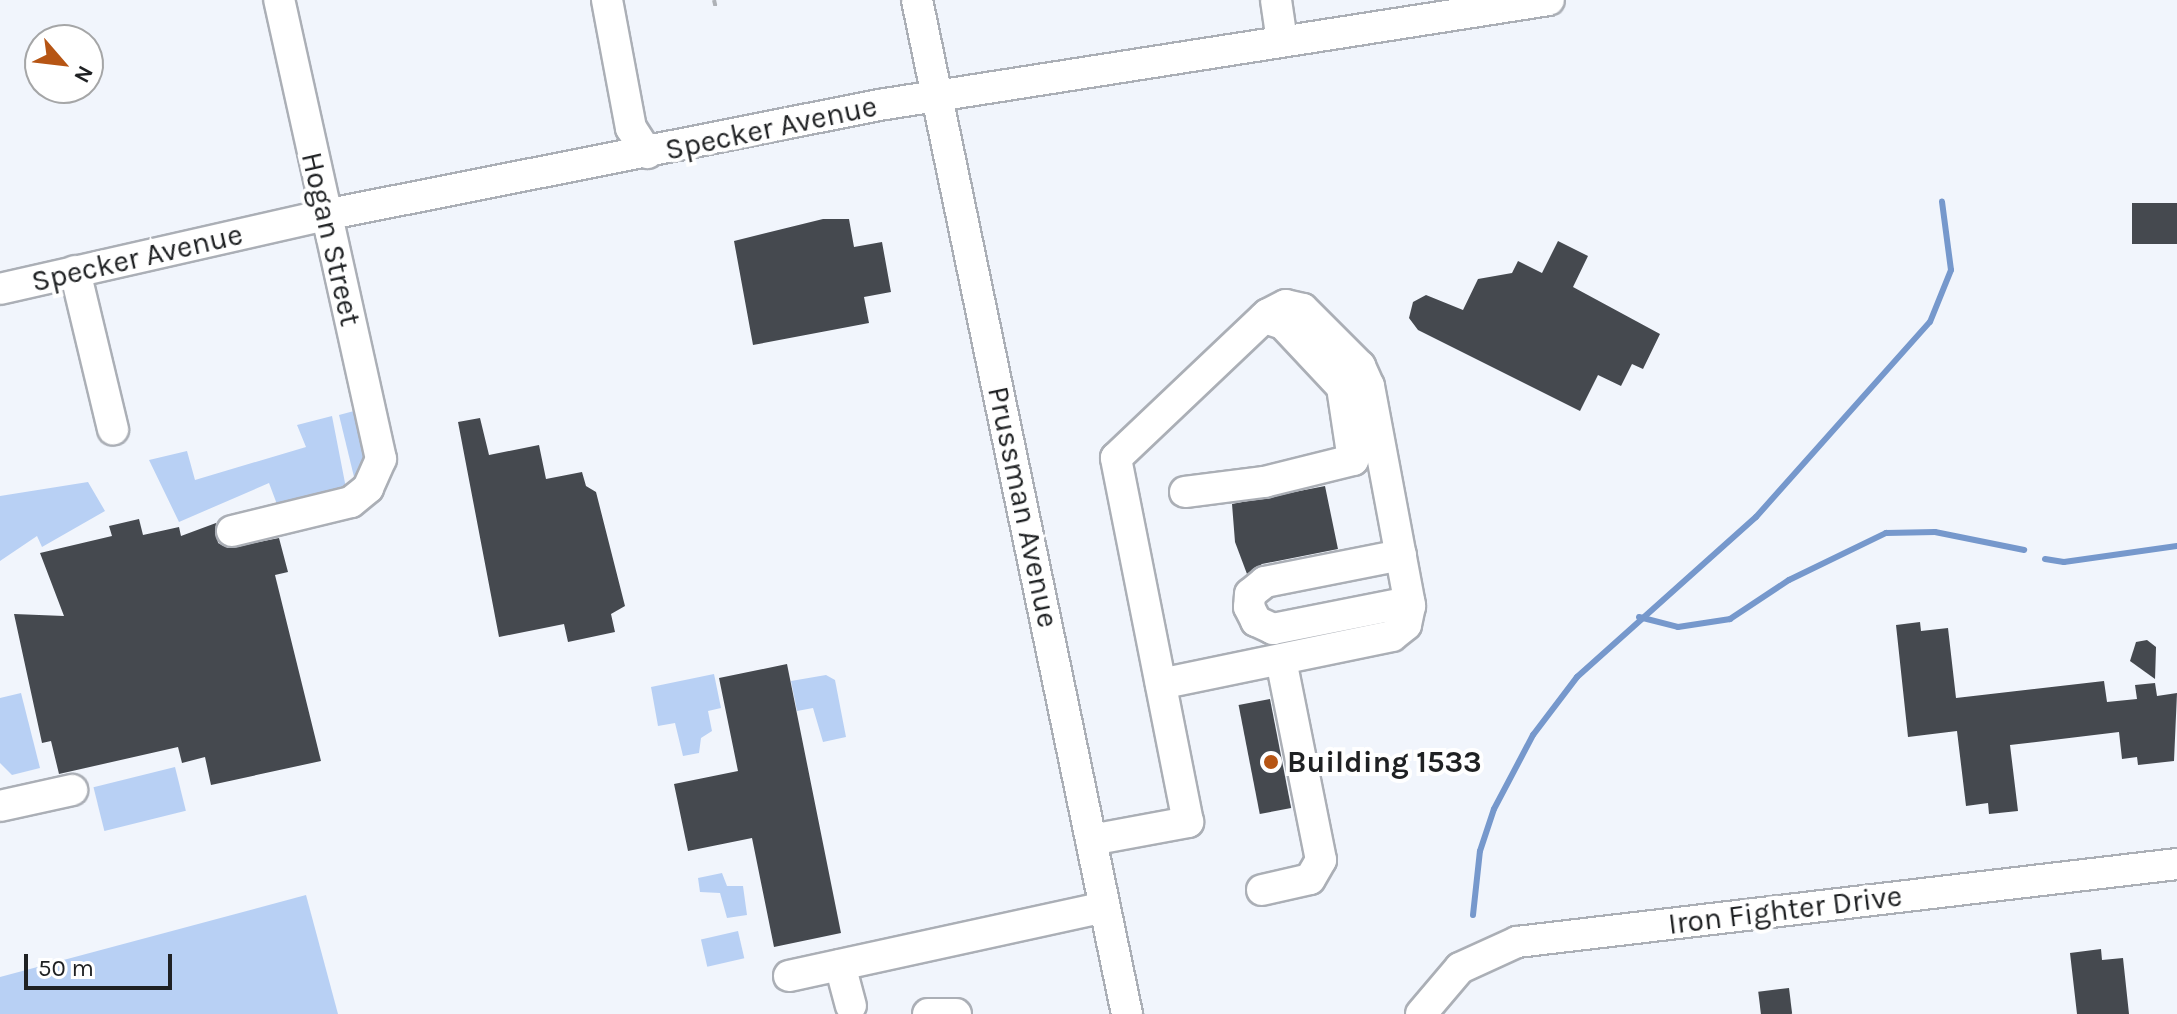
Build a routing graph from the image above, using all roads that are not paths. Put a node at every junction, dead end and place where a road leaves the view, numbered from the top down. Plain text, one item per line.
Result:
1 (279, 0) edge
2 (607, 0) edge
3 (917, 0) edge
4 (1276, 0) edge
5 (1549, 0) edge
6 (1282, 41) junction
7 (934, 96) junction
8 (647, 153) junction
9 (325, 215) junction
10 (75, 271) junction
11 (0, 289) edge
12 (1264, 318) junction
13 (113, 429) dead end
14 (1185, 492) dead end
15 (232, 531) dead end
16 (1401, 555) junction
17 (1409, 602) junction
18 (1281, 660) junction
19 (1161, 684) junction
20 (72, 790) dead end
21 (0, 806) edge
22 (1091, 840) junction
23 (2177, 864) edge
24 (1262, 890) dead end
25 (1105, 907) junction
26 (840, 965) junction
27 (789, 976) dead end
28 (851, 1006) dead end
29 (928, 1014) edge
30 (956, 1014) edge
31 (1127, 1014) edge
32 (1421, 1014) edge

1 - 9 street, Hogan Street
2 - 8 street
3 - 7 street, Prussman Avenue
4 - 6 street
5 - 6 street, Specker Avenue
6 - 7 street, Specker Avenue
7 - 8 street, Specker Avenue
7 - 22 street, Prussman Avenue
8 - 9 street, Specker Avenue
9 - 10 street, Specker Avenue
9 - 15 street, Hogan Street
10 - 11 street, Specker Avenue
10 - 13 street
12 - 14 street
12 - 16 street
12 - 19 street
16 - 17 street
16 - 17 street
17 - 18 street
18 - 19 street
18 - 24 street
19 - 22 street
20 - 21 street
22 - 25 street, Prussman Avenue
23 - 32 street, Iron Fighter Drive
25 - 26 street
25 - 31 street, Prussman Avenue
26 - 27 street
26 - 28 street
29 - 30 street

